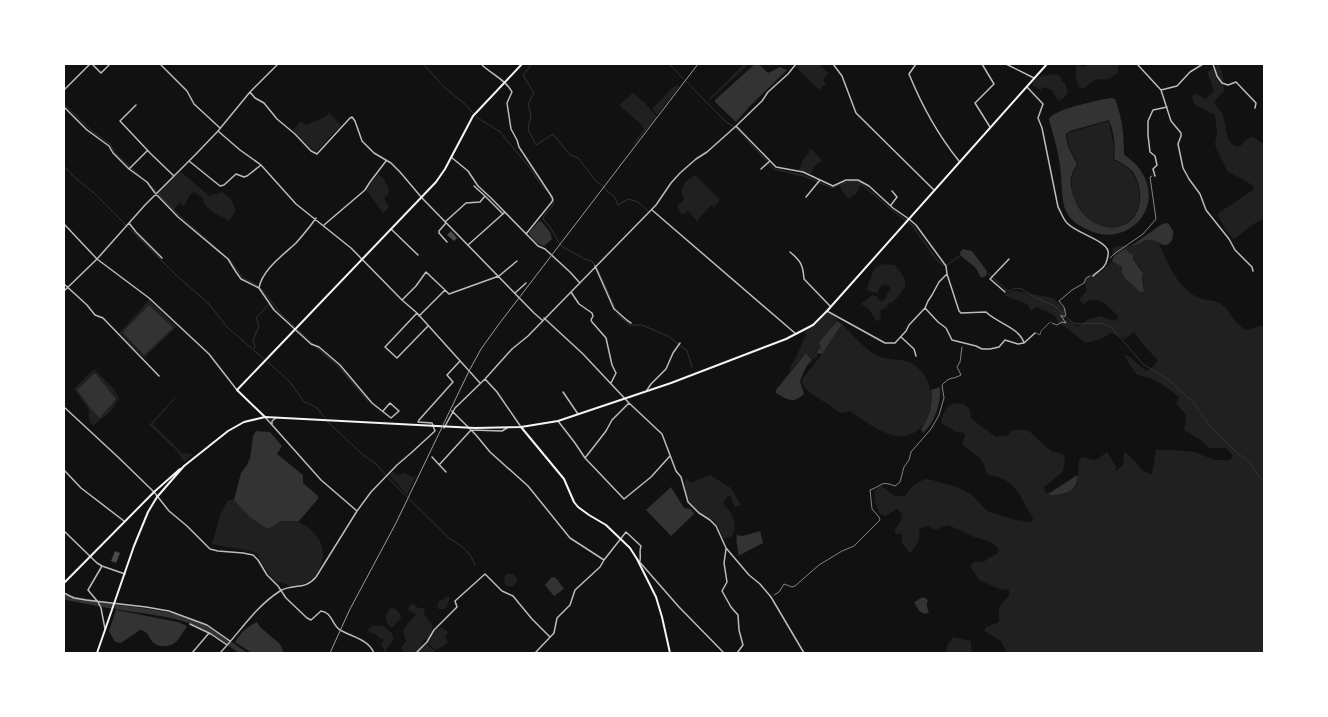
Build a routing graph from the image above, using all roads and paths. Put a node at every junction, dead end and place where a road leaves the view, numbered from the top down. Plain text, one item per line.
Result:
1 (91, 64) edge
2 (110, 64) edge
3 (160, 64) edge
4 (278, 64) edge
5 (481, 64) edge
6 (522, 64) edge
7 (796, 64) edge
8 (833, 64) edge
9 (916, 64) edge
10 (982, 64) edge
11 (1006, 64) edge
12 (1047, 64) edge
13 (1137, 64) edge
14 (1203, 64) edge
15 (1213, 64) edge
16 (1034, 78) junction
17 (504, 82) junction
18 (1027, 87) junction
19 (64, 90) edge
20 (1161, 90) junction
21 (250, 92) junction
22 (136, 106) dead end
23 (64, 107) edge
24 (1166, 107) junction
25 (1255, 108) dead end
26 (735, 127) junction
27 (990, 127) junction
28 (220, 128) junction
29 (218, 130) junction
30 (147, 151) junction
31 (451, 157) junction
32 (189, 161) junction
33 (386, 161) junction
34 (959, 161) junction
35 (768, 162) junction
36 (261, 165) junction
37 (129, 169) junction
38 (762, 169) dead end
39 (174, 176) junction
40 (1155, 176) joint
41 (820, 181) junction
42 (474, 186) dead end
43 (934, 190) junction
44 (892, 191) dead end
45 (155, 193) junction
46 (485, 196) junction
47 (806, 197) dead end
48 (422, 198) junction
49 (890, 206) junction
50 (651, 210) junction
51 (504, 213) junction
52 (316, 218) junction
53 (909, 219) junction
54 (128, 222) junction
55 (446, 223) junction
56 (64, 224) edge
57 (324, 225) junction
58 (392, 229) junction
59 (526, 234) junction
60 (447, 242) dead end
61 (468, 245) junction
62 (790, 252) dead end
63 (418, 256) dead end
64 (162, 258) dead end
65 (96, 259) junction
66 (1009, 259) dead end
67 (363, 260) junction
68 (516, 261) dead end
69 (1107, 261) junction
70 (595, 266) junction
71 (1253, 271) dead end
72 (947, 274) junction
73 (499, 276) junction
74 (1093, 276) joint
75 (579, 282) junction
76 (526, 283) dead end
77 (64, 284) edge
78 (68, 287) junction
79 (259, 288) junction
80 (445, 290) junction
81 (64, 291) edge
82 (571, 291) junction
83 (1005, 292) dead end
84 (515, 294) junction
85 (402, 300) junction
86 (831, 307) junction
87 (925, 308) junction
88 (827, 311) junction
89 (417, 313) junction
90 (419, 316) junction
91 (544, 318) junction
92 (542, 320) junction
93 (1050, 322) joint
94 (631, 323) dead end
95 (428, 326) junction
96 (296, 330) junction
97 (1035, 333) joint
98 (796, 334) junction
99 (901, 337) junction
100 (680, 343) dead end
101 (1024, 343) junction
102 (962, 347) dead end
103 (916, 356) dead end
104 (460, 361) junction
105 (159, 376) dead end
106 (485, 379) junction
107 (480, 383) junction
108 (611, 384) junction
109 (238, 390) junction
110 (647, 390) junction
111 (563, 392) dead end
112 (625, 398) junction
113 (629, 403) junction
114 (64, 407) edge
115 (383, 411) junction
116 (452, 411) junction
117 (580, 415) junction
118 (265, 417) junction
119 (278, 418) junction
120 (558, 421) junction
121 (272, 424) junction
122 (521, 427) junction
123 (444, 428) dead end
124 (507, 428) junction
125 (471, 430) junction
126 (670, 456) junction
127 (432, 457) dead end
128 (584, 458) junction
129 (439, 465) junction
130 (184, 466) junction
131 (64, 470) edge
132 (446, 472) dead end
133 (154, 492) junction
134 (157, 496) junction
135 (357, 511) junction
136 (124, 521) junction
137 (64, 530) edge
138 (620, 538) junction
139 (726, 548) junction
140 (90, 556) junction
141 (637, 559) junction
142 (604, 560) junction
143 (640, 561) junction
144 (102, 566) junction
145 (125, 574) junction
146 (64, 583) edge
147 (281, 591) junction
148 (64, 593) edge
149 (771, 597) junction
150 (98, 602) junction
151 (115, 603) junction
152 (190, 624) dead end
153 (105, 630) junction
154 (209, 633) junction
155 (550, 637) junction
156 (230, 642) junction
157 (228, 645) junction
158 (97, 653) edge
159 (192, 653) edge
160 (220, 653) edge
161 (374, 653) edge
162 (416, 653) edge
163 (535, 653) edge
164 (670, 653) edge
165 (724, 653) edge
166 (737, 653) edge
167 (804, 653) edge

1 - 2 street
1 - 19 street
3 - 28 street
4 - 21 street
5 - 17 street
6 - 17 main road
7 - 26 street
8 - 43 street
9 - 34 street
10 - 27 street
11 - 16 street
12 - 16 main road
13 - 20 street
14 - 20 street
15 - 25 street
16 - 18 main road
17 - 31 main road
17 - 59 street
18 - 27 main road
18 - 69 street
20 - 24 street
21 - 28 street
21 - 33 street
22 - 30 street
23 - 37 street
24 - 40 street
24 - 71 street
26 - 35 street
26 - 50 street
27 - 34 main road
28 - 29 street
29 - 32 street
29 - 36 street
30 - 37 street
30 - 39 street
31 - 48 main road
31 - 51 street
32 - 36 street
32 - 39 street
33 - 48 street
33 - 57 street
34 - 43 main road
35 - 38 street
35 - 41 street
36 - 52 street
37 - 45 street
39 - 45 street
40 - 69 path
41 - 47 street
41 - 49 street
42 - 46 street
43 - 53 main road
44 - 49 street
45 - 54 street
45 - 79 street
46 - 51 street
46 - 55 street
48 - 55 street
48 - 58 main road
49 - 53 street
50 - 70 street
50 - 98 street
51 - 59 street
51 - 61 street
52 - 57 street
52 - 79 street
53 - 72 street
53 - 86 main road
54 - 64 street
54 - 65 street
55 - 60 street
55 - 61 street
56 - 65 street
57 - 67 street
58 - 63 street
58 - 67 main road
59 - 75 street
61 - 73 street
62 - 86 street
65 - 78 street
65 - 109 street
66 - 83 street
67 - 85 street
67 - 96 main road
68 - 73 street
69 - 74 street
70 - 75 street
70 - 94 street
72 - 87 street
72 - 101 street
73 - 80 street
73 - 84 street
74 - 93 path
75 - 82 street
76 - 84 street
77 - 78 street
78 - 81 street
78 - 105 street
79 - 96 street
80 - 85 street
80 - 90 street
82 - 91 street
82 - 108 street
84 - 92 street
85 - 89 street
86 - 88 main road
87 - 99 street
87 - 101 street
88 - 98 main road
88 - 99 street
89 - 90 street
89 - 95 street
90 - 95 street
91 - 92 street
91 - 108 street
92 - 106 street
93 - 97 lane
95 - 104 street
96 - 109 main road
96 - 115 street
97 - 101 street
98 - 110 main road
99 - 103 street
100 - 110 street
102 - 149 path
104 - 107 street
104 - 135 street
106 - 107 street
106 - 122 street
107 - 116 street
108 - 112 street
109 - 118 main road
110 - 112 main road
111 - 117 street
112 - 113 street
112 - 117 main road
113 - 126 street
113 - 128 street
114 - 133 street
115 - 115 street
116 - 123 street
116 - 125 street
117 - 120 main road
118 - 119 main road
118 - 121 street
118 - 130 main road
119 - 121 street
119 - 124 main road
120 - 122 main road
120 - 128 street
121 - 135 street
122 - 124 main road
122 - 138 main road
124 - 125 street
125 - 129 street
125 - 142 street
126 - 128 street
126 - 139 street
127 - 129 street
129 - 132 street
130 - 133 main road
130 - 134 main road
131 - 136 street
133 - 134 street
133 - 136 main road
134 - 145 main road
134 - 147 street
135 - 147 street
136 - 140 main road
137 - 140 street
138 - 141 main road
138 - 142 street
138 - 143 street
139 - 149 street
139 - 166 street
140 - 144 street
140 - 146 main road
141 - 143 street
141 - 164 main road
142 - 155 street
143 - 165 street
144 - 145 street
144 - 150 street
145 - 151 main road
147 - 156 street
147 - 161 street
148 - 150 street
149 - 167 street
150 - 151 street
150 - 153 street
151 - 153 main road
151 - 156 street
152 - 154 street
153 - 158 main road
154 - 157 street
154 - 159 street
155 - 162 street
155 - 163 street
156 - 157 street
157 - 160 street

